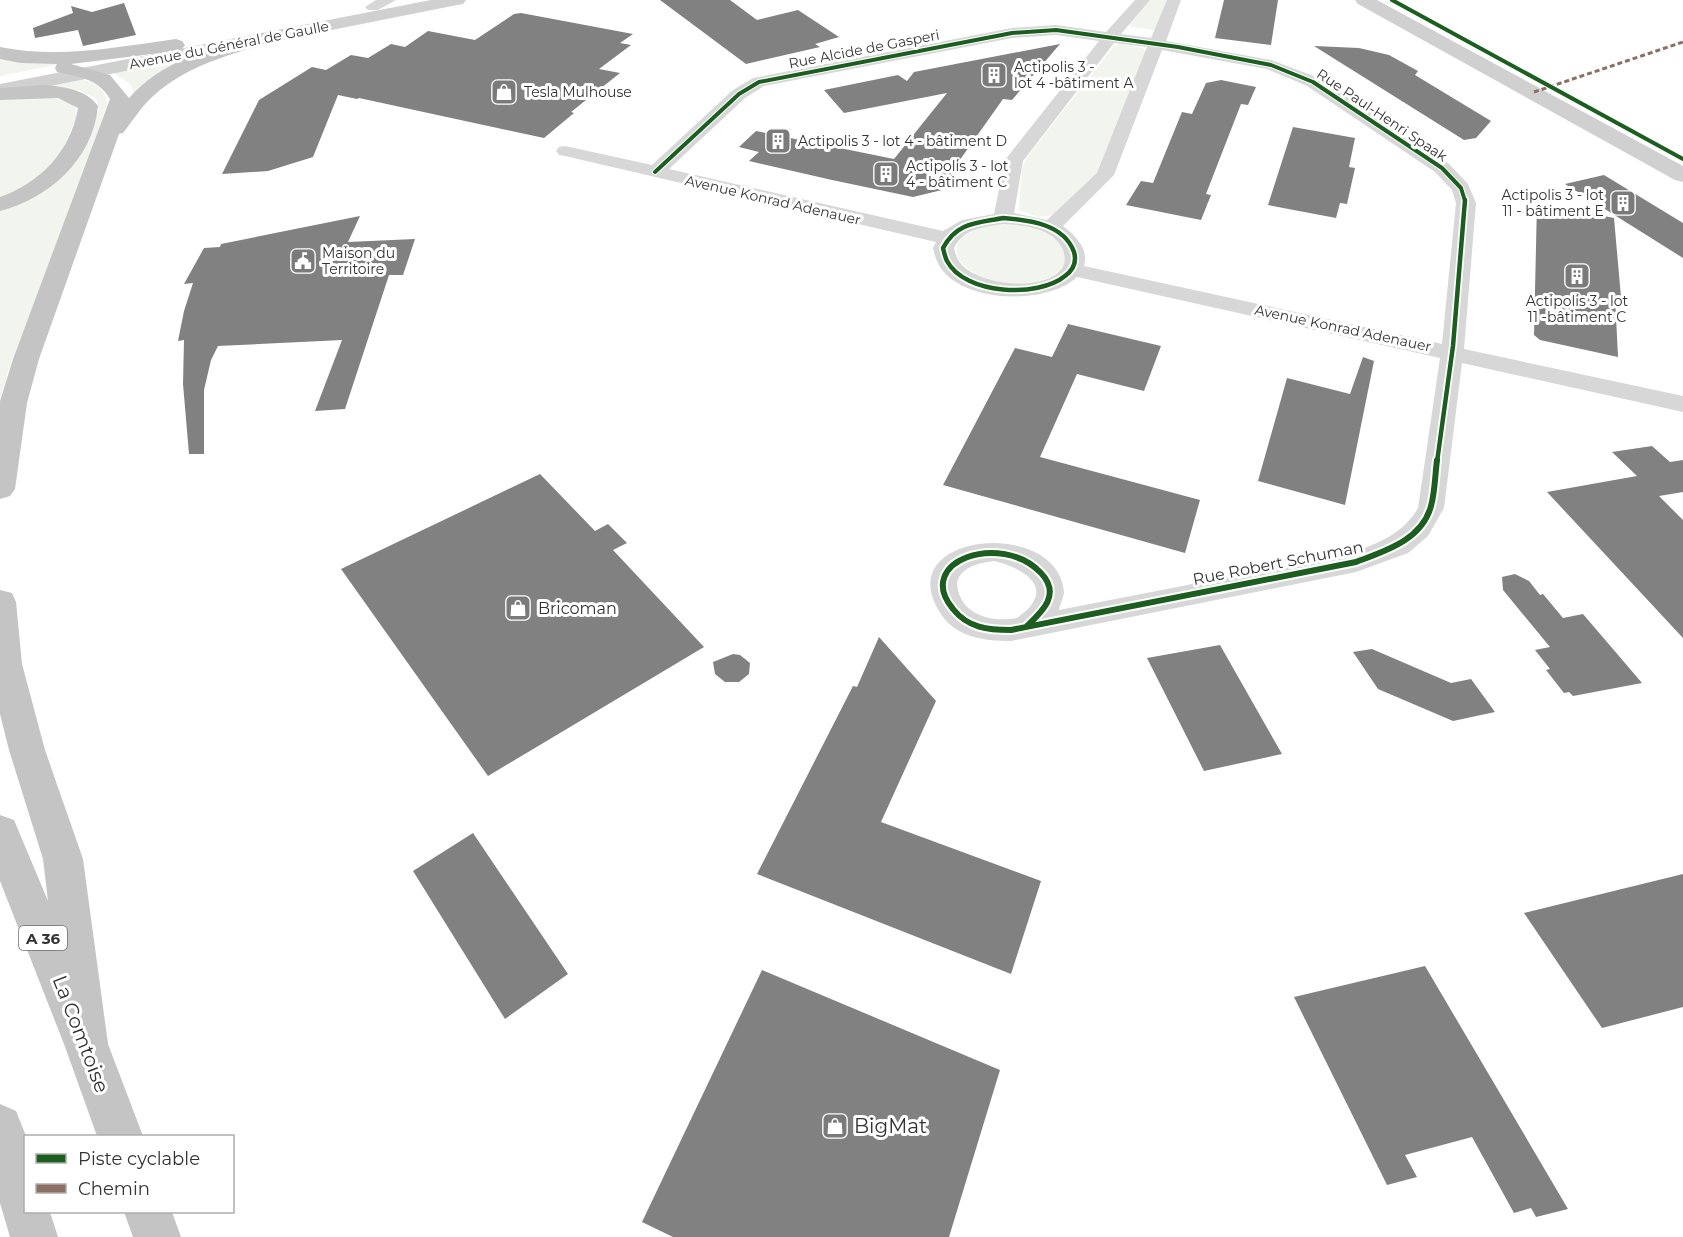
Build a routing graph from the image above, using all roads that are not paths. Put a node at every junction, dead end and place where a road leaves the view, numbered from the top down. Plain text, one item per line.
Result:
1 (409, 0) edge
2 (456, 0) edge
3 (1143, 0) edge
4 (1174, 0) edge
5 (1364, 0) edge
6 (381, 4) edge
7 (1110, 37) junction
8 (265, 38) junction
9 (1158, 44) junction
10 (176, 45) junction
11 (0, 53) edge
12 (64, 68) junction
13 (86, 73) junction
14 (0, 81) edge
15 (0, 92) edge
16 (107, 140) junction
17 (565, 151) dead end
18 (655, 172) junction
19 (1683, 175) edge
20 (0, 204) edge
21 (1003, 218) junction
22 (1050, 228) junction
23 (947, 238) junction
24 (1072, 270) junction
25 (1452, 352) junction
26 (1683, 404) edge
27 (0, 489) edge
28 (1051, 593) junction
29 (0, 602) edge
30 (1110, 610) junction
31 (1027, 626) junction
32 (0, 832) edge
33 (86, 1044) junction
34 (0, 1127) edge
35 (119, 1135) edge
36 (24, 1204) edge
37 (27, 1213) edge
38 (148, 1213) edge
39 (34, 1237) edge
40 (157, 1237) edge

1 - 6 main road, Avenue du Général de Gaulle
2 - 8 main road, Avenue du Général de Gaulle
3 - 7 street
4 - 9 street
5 - 19 main road
6 - 10 main road, Avenue du Général de Gaulle
7 - 9 street, Rue Alcide de Gasperi
7 - 18 street, Rue Alcide de Gasperi
7 - 21 street
8 - 13 main road, Avenue du Général de Gaulle
8 - 16 highway
9 - 22 street
9 - 25 street, Rue Paul-Henri Spaak
10 - 11 highway
10 - 12 main road, Avenue du Général de Gaulle
12 - 13 highway
12 - 14 main road, Avenue du Général de Gaulle
13 - 15 main road, Avenue du Général de Gaulle
13 - 16 highway
15 - 20 highway
16 - 27 highway
17 - 18 street, Avenue Konrad Adenauer
18 - 23 street, Avenue Konrad Adenauer
21 - 22 street
21 - 23 street
22 - 24 street
23 - 24 street
24 - 25 street, Avenue Konrad Adenauer
25 - 26 street, Avenue Konrad Adenauer
25 - 30 street, Rue Robert Schuman
28 - 30 street
28 - 31 street
28 - 31 street, Rue Robert Schuman
29 - 33 highway
30 - 31 street, Rue Robert Schuman
32 - 33 highway, La Comtoise / A 36
33 - 35 highway, La Comtoise / A 36
34 - 36 highway
37 - 39 highway
38 - 40 highway

